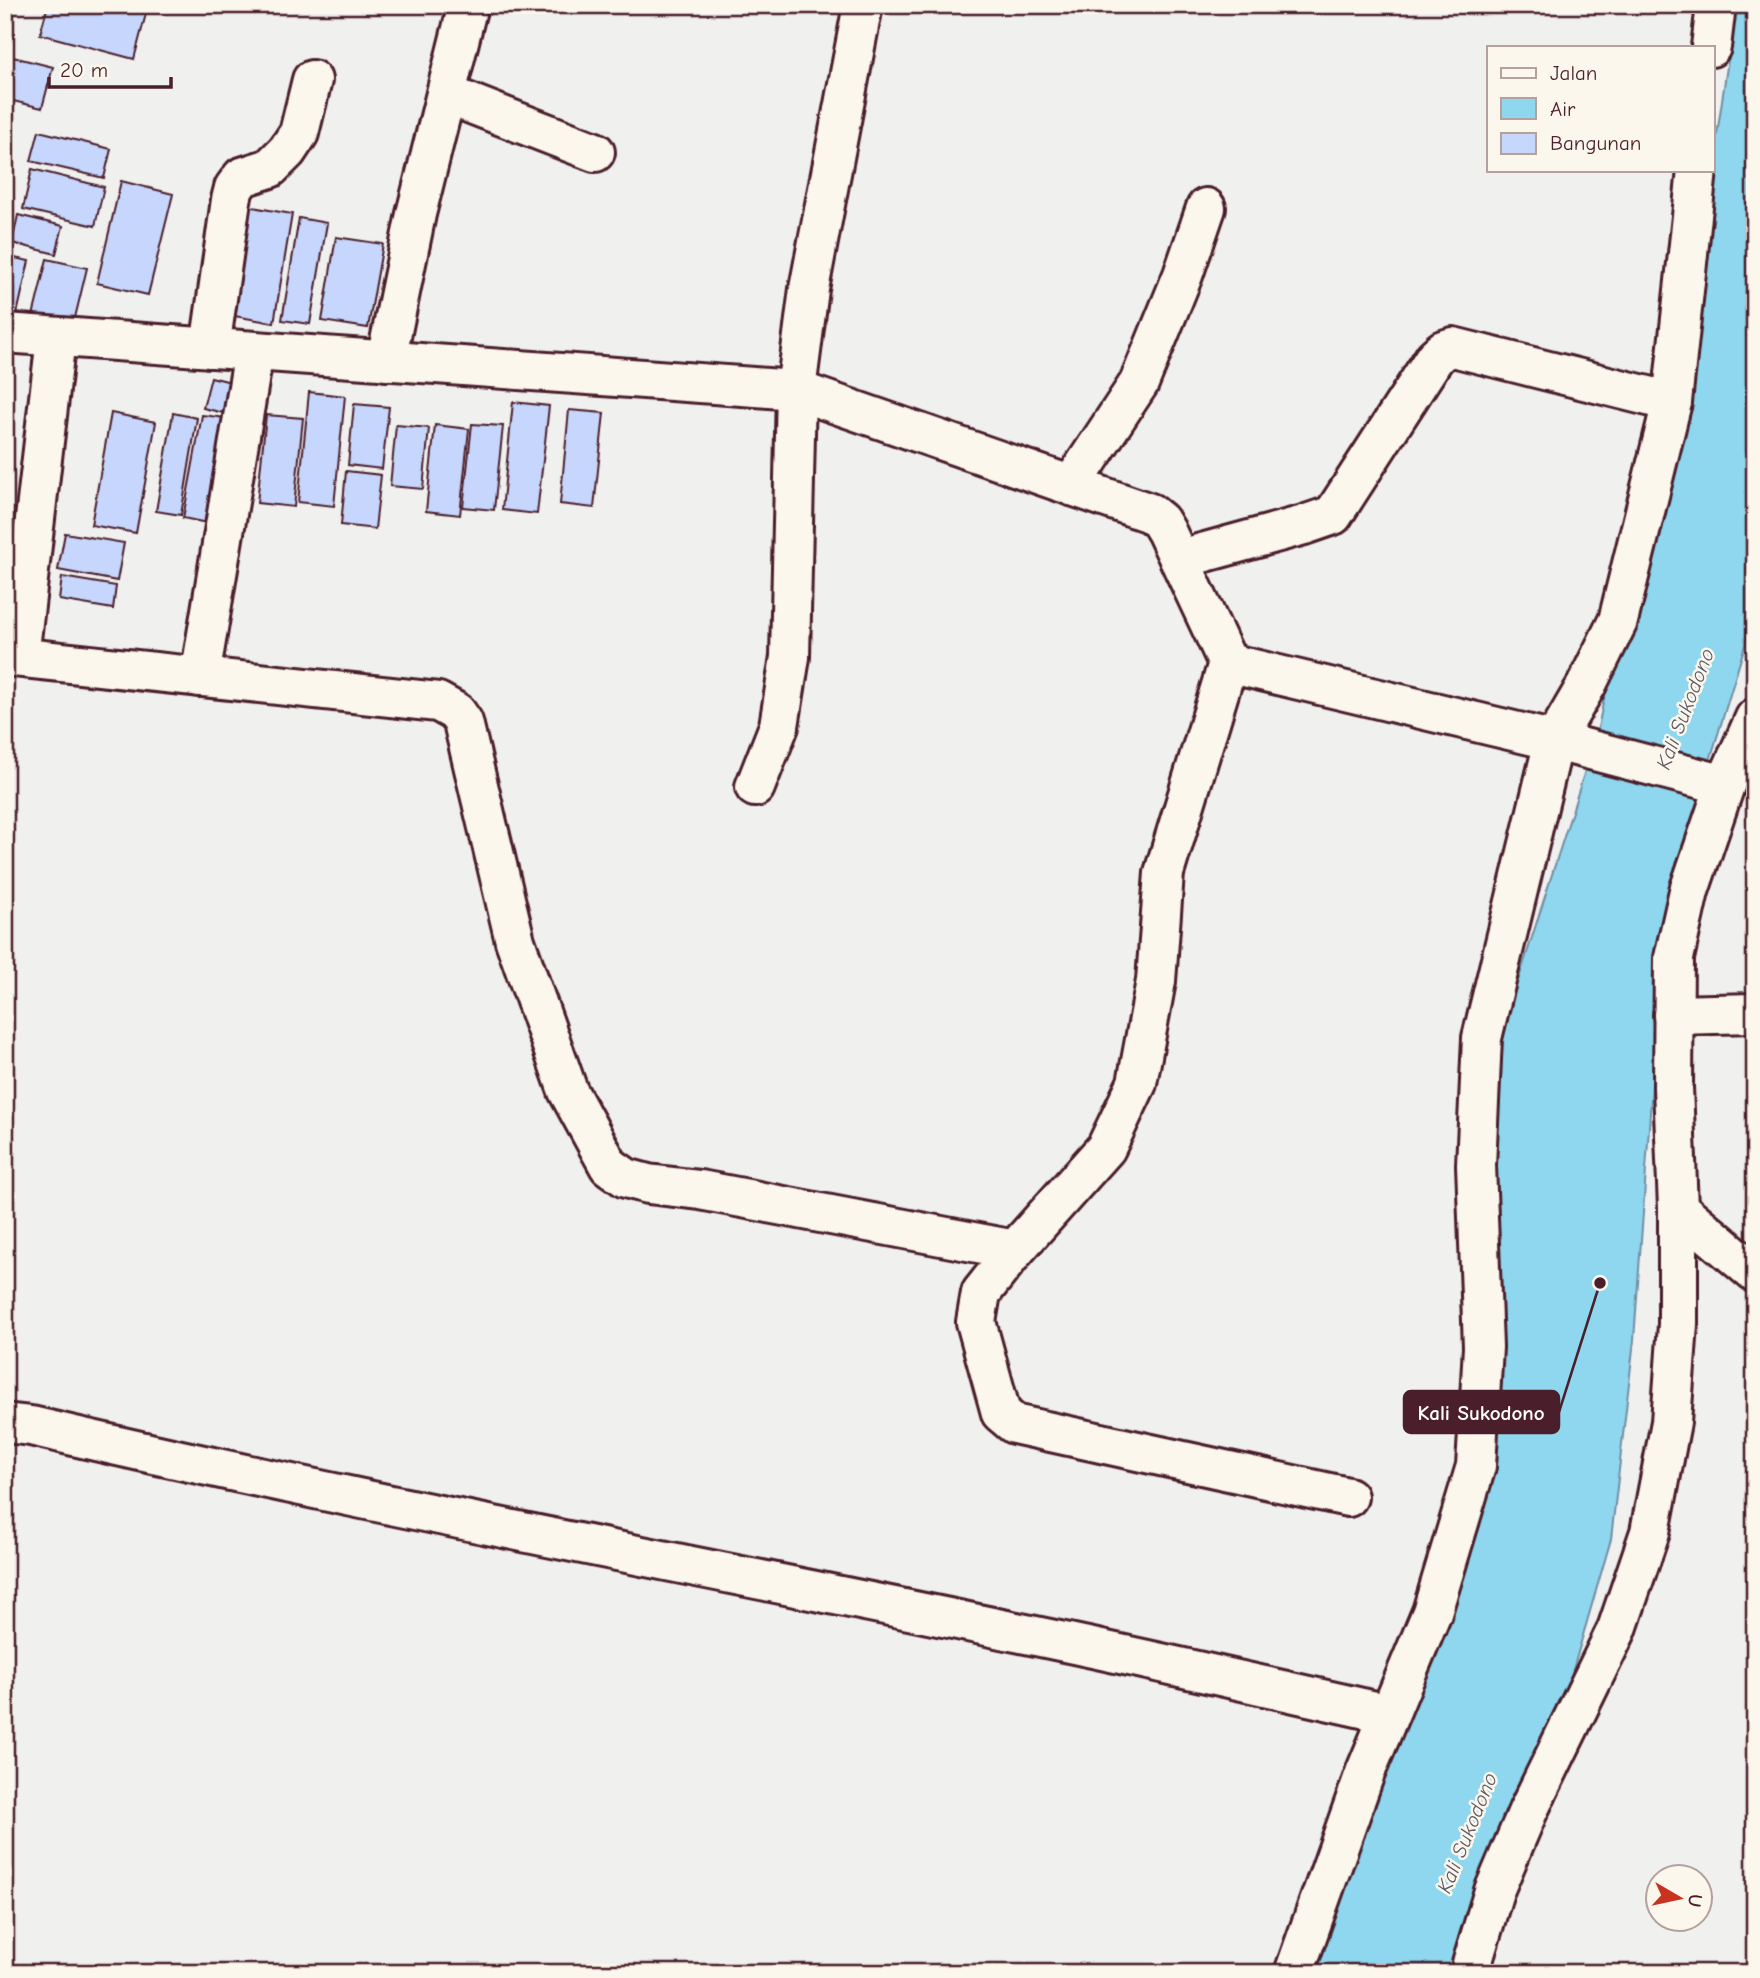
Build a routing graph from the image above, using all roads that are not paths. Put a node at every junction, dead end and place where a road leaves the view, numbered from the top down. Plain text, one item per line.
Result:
1 (468, 5) edge
2 (863, 5) edge
3 (1716, 5) edge
4 (1711, 46) edge
5 (312, 80) dead end
6 (446, 94) junction
7 (595, 152) dead end
8 (1697, 172) edge
9 (1206, 208) dead end
10 (5, 333) edge
11 (56, 338) junction
12 (210, 348) junction
13 (254, 351) junction
14 (386, 361) junction
15 (796, 390) junction
16 (1672, 402) junction
17 (1071, 486) junction
18 (1180, 559) junction
19 (12, 656) edge
20 (1228, 663) junction
21 (201, 677) junction
22 (1755, 718) edge
23 (1561, 742) junction
24 (1719, 783) junction
25 (755, 787) dead end
26 (1755, 1013) edge
27 (1673, 1014) junction
28 (1678, 1208) junction
29 (1014, 1250) junction
30 (1755, 1273) edge
31 (5, 1423) edge
32 (1348, 1497) dead end
33 (1389, 1714) junction
34 (1294, 1973) edge
35 (1471, 1973) edge

1 - 6 street
2 - 15 street
3 - 4 street
5 - 12 street
6 - 7 street
6 - 14 street
8 - 16 street
9 - 17 street
10 - 11 street
11 - 12 street
11 - 19 street
12 - 13 street
13 - 14 street
13 - 21 street
14 - 15 street
15 - 17 street
15 - 25 street
16 - 18 street
16 - 23 street
17 - 18 street
18 - 20 street
19 - 21 street
20 - 23 street
20 - 29 street
21 - 29 street
22 - 24 street
23 - 24 street
23 - 33 street
24 - 27 street
26 - 27 street
27 - 28 street
28 - 30 street
28 - 35 street
29 - 32 street
31 - 33 street
33 - 34 street

